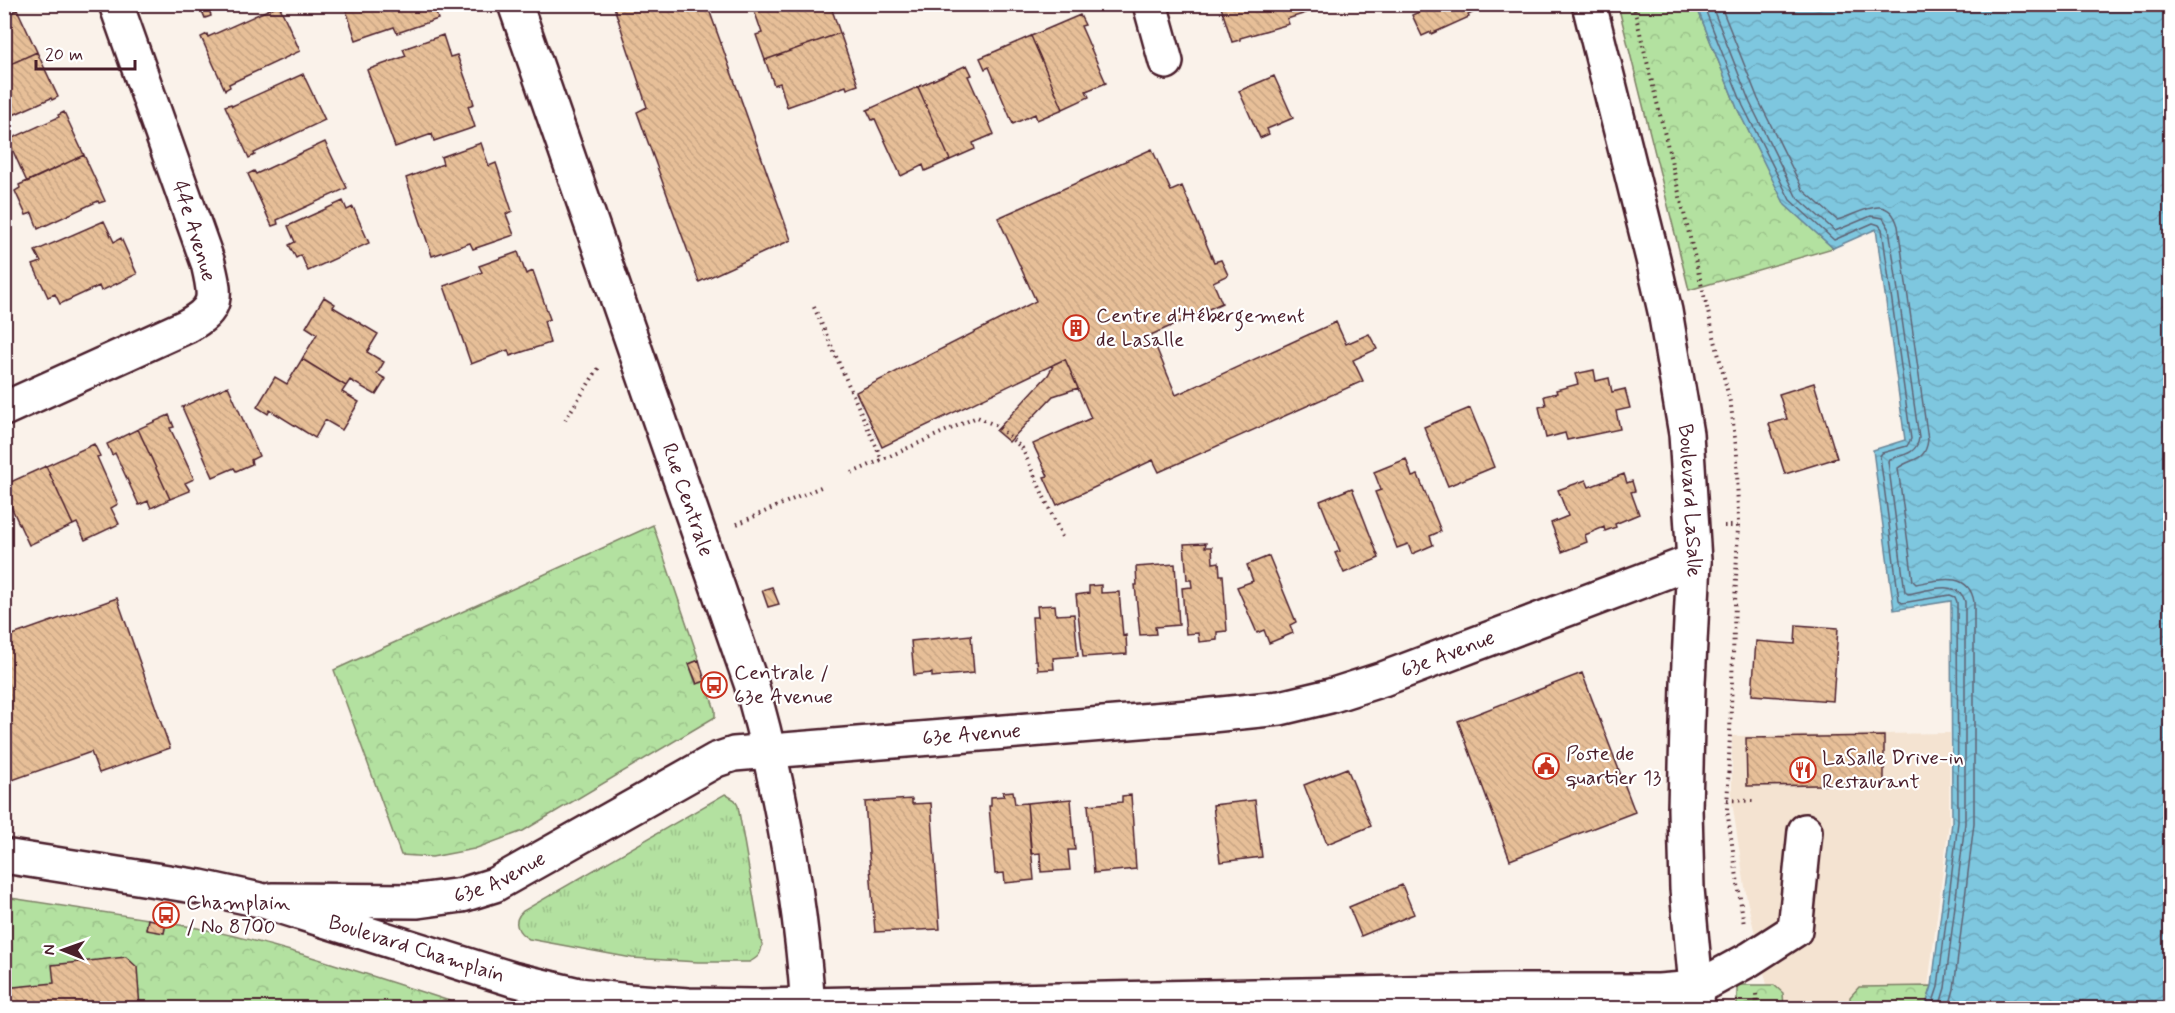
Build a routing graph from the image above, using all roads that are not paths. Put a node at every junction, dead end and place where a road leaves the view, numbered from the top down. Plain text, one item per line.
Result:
1 (116, 4) edge
2 (515, 4) edge
3 (1150, 4) edge
4 (1589, 4) edge
5 (1166, 62) dead end
6 (4, 409) edge
7 (1694, 561) junction
8 (769, 751) junction
9 (1805, 831) dead end
10 (4, 856) edge
11 (260, 900) junction
12 (1697, 998) edge
13 (808, 1006) edge

1 - 6 street, 44e Avenue
2 - 8 street, Rue Centrale
3 - 5 street
4 - 7 street, Boulevard LaSalle
7 - 8 street, 63e Avenue
7 - 12 street, Boulevard LaSalle
8 - 11 street, 63e Avenue
8 - 13 street, Rue Centrale
9 - 12 street
10 - 11 street, Boulevard Champlain
11 - 13 street, Boulevard Champlain
12 - 13 street, Boulevard Champlain

